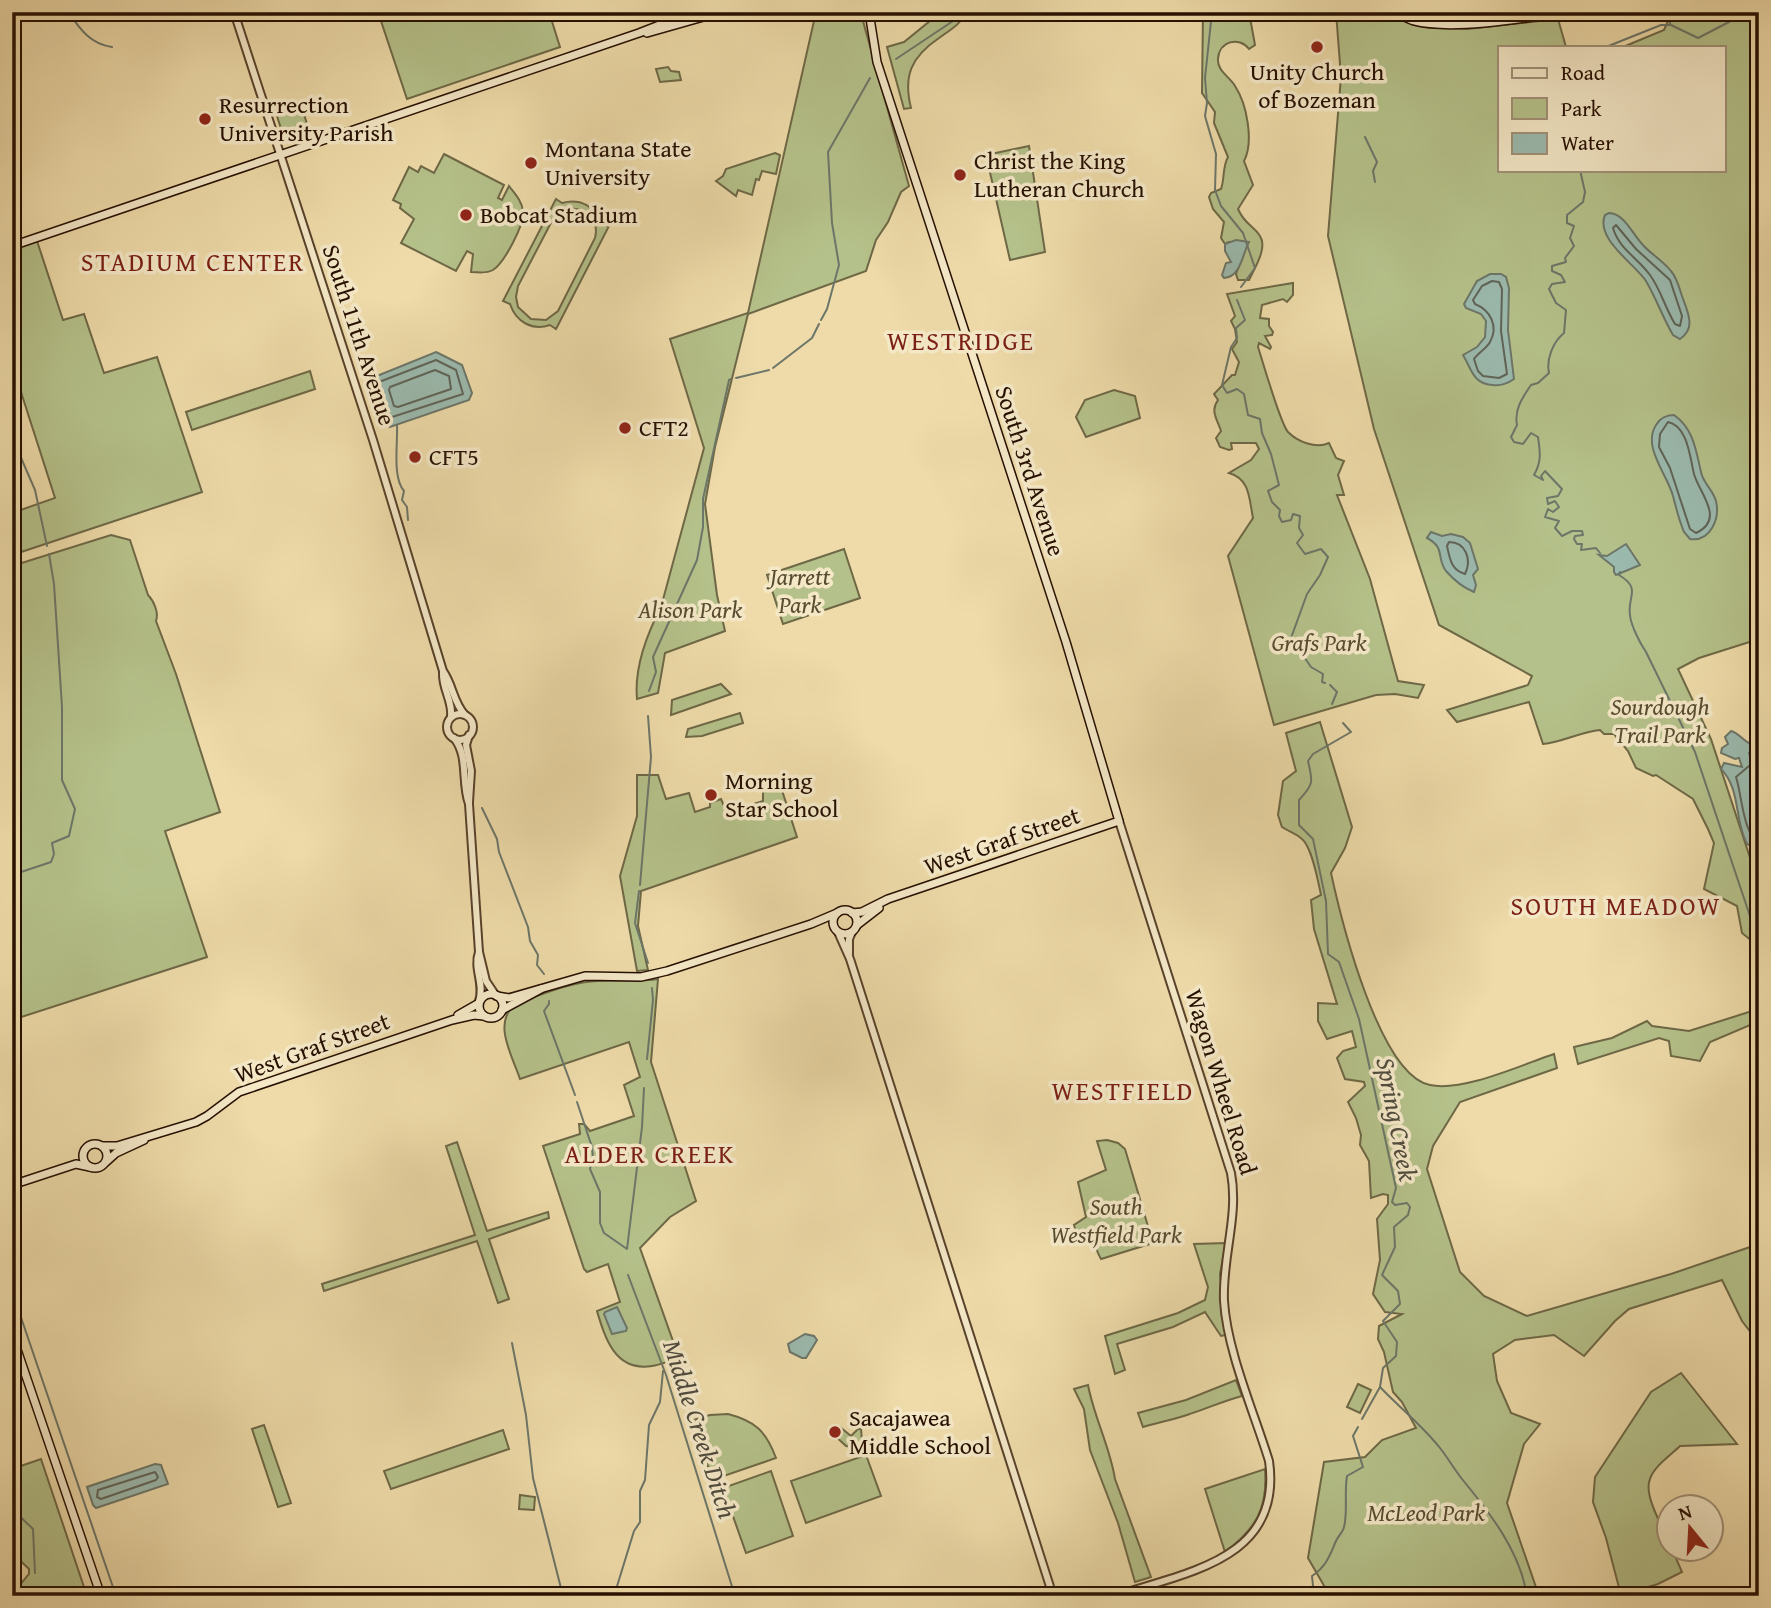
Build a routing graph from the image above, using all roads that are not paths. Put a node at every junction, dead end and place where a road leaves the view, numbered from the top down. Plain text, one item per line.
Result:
1 (234, 12) edge
2 (693, 12) edge
3 (721, 12) edge
4 (869, 12) edge
5 (1393, 12) edge
6 (1436, 12) edge
7 (1464, 12) edge
8 (1563, 12) edge
9 (639, 33) junction
10 (280, 153) junction
11 (12, 246) edge
12 (443, 671) junction
13 (464, 715) junction
14 (450, 718) junction
15 (469, 735) junction
16 (454, 738) junction
17 (469, 804) junction
18 (1115, 807) junction
19 (1119, 821) junction
20 (1106, 826) junction
21 (898, 897) junction
22 (837, 913) junction
23 (852, 913) junction
24 (811, 924) junction
25 (854, 928) junction
26 (836, 930) junction
27 (479, 952) junction
28 (850, 959) junction
29 (541, 989) junction
30 (497, 996) junction
31 (479, 1002) junction
32 (502, 1010) junction
33 (484, 1016) junction
34 (452, 1020) junction
35 (151, 1137) junction
36 (103, 1146) junction
37 (85, 1150) junction
38 (106, 1162) junction
39 (90, 1167) junction
40 (54, 1171) junction
41 (12, 1185) edge
42 (12, 1335) edge
43 (101, 1596) edge
44 (1053, 1596) edge
45 (1115, 1596) edge

1 - 10 street, South 11th Avenue
2 - 9 main road
3 - 9 main road
4 - 18 main road, South 3rd Avenue
5 - 8 main road
6 - 7 main road
9 - 10 main road
10 - 11 main road
10 - 12 street, South 11th Avenue
12 - 13 street, South 11th Avenue
12 - 14 street, South 11th Avenue
13 - 14 street
13 - 15 street
14 - 16 street
15 - 16 street
15 - 17 street
16 - 17 street
17 - 27 street
18 - 19 main road, South 3rd Avenue
18 - 20 main road
19 - 20 main road, West Graf Street
19 - 45 street, Wagon Wheel Road
20 - 21 main road, West Graf Street
21 - 23 main road, West Graf Street
21 - 25 main road, West Graf Street
22 - 23 main road
22 - 24 main road, West Graf Street
22 - 26 main road
23 - 25 main road
24 - 26 main road, West Graf Street
24 - 29 main road, West Graf Street
25 - 26 main road
25 - 28 street
26 - 28 street
27 - 30 street
27 - 31 street
28 - 44 street
29 - 30 main road, West Graf Street
29 - 32 main road, West Graf Street
30 - 31 main road, West Graf Street
30 - 32 main road
31 - 33 main road
31 - 34 main road, West Graf Street
32 - 33 main road, West Graf Street
33 - 34 main road, West Graf Street
34 - 35 main road, West Graf Street
35 - 36 main road, West Graf Street
35 - 38 main road, West Graf Street
36 - 37 main road
36 - 38 main road
37 - 39 main road
37 - 40 main road
38 - 39 main road
39 - 40 main road
40 - 41 main road
42 - 43 main road

